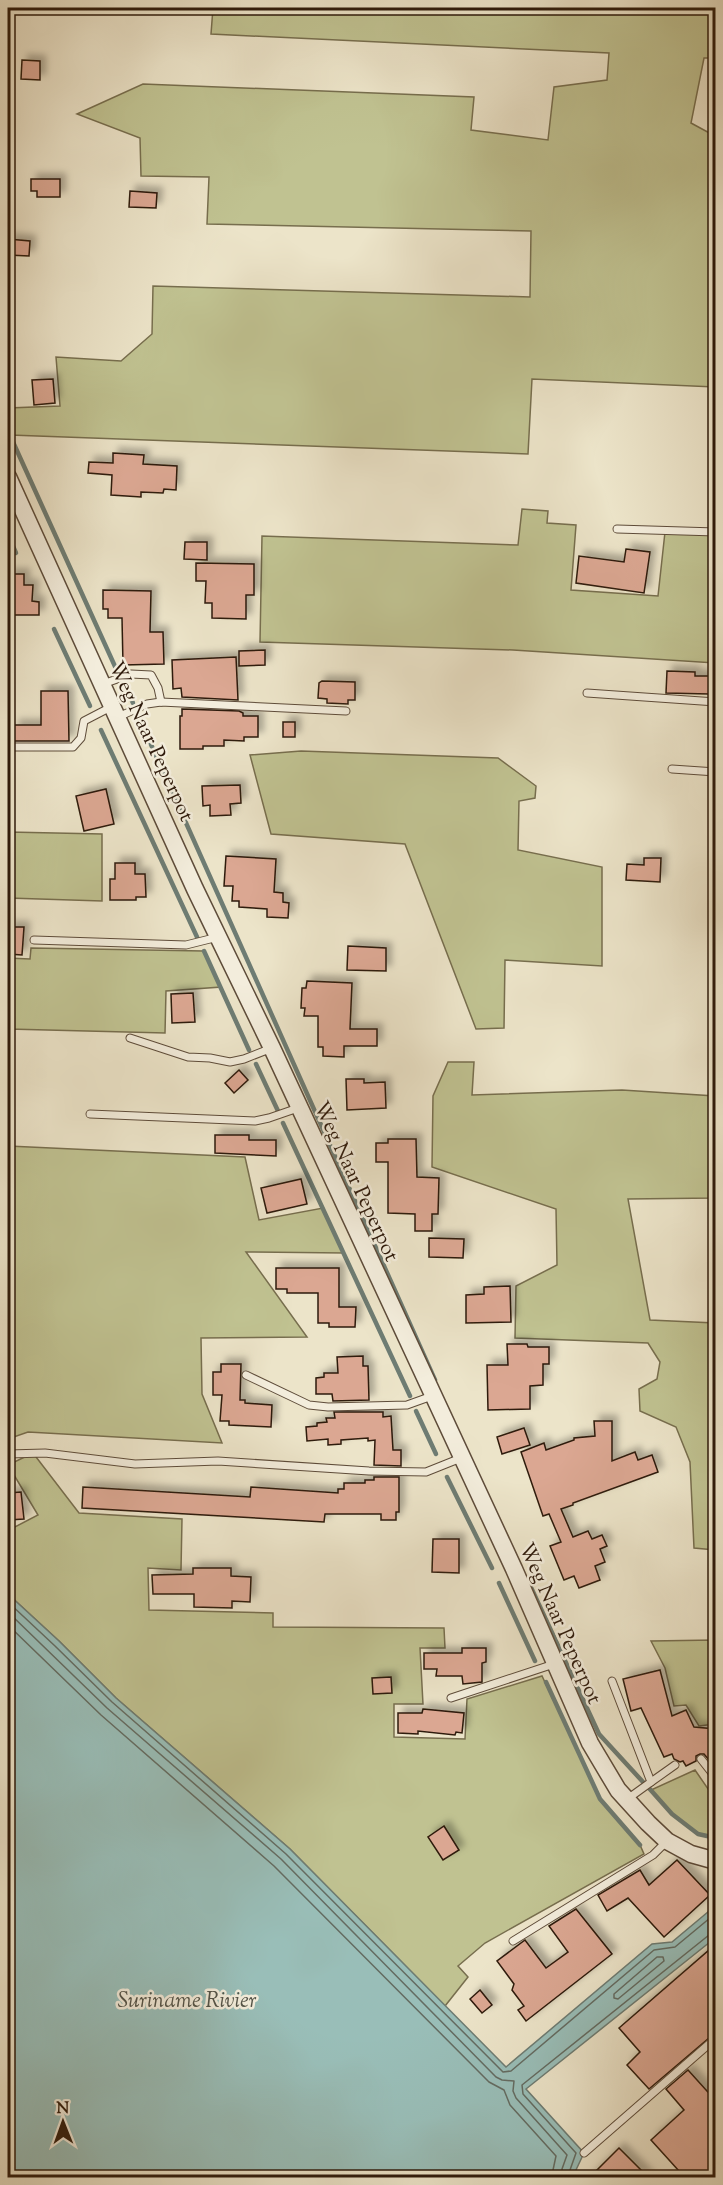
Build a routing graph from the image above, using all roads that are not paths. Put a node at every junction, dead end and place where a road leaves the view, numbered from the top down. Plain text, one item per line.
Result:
1 (8, 477) edge
2 (617, 529) dead end
3 (716, 532) edge
4 (101, 685) junction
5 (587, 693) dead end
6 (161, 702) junction
7 (716, 702) edge
8 (346, 711) dead end
9 (114, 712) junction
10 (8, 747) edge
11 (672, 769) dead end
12 (716, 772) edge
13 (218, 937) junction
14 (34, 940) dead end
15 (130, 1038) dead end
16 (272, 1048) junction
17 (298, 1108) junction
18 (90, 1114) dead end
19 (246, 1375) dead end
20 (432, 1396) junction
21 (8, 1454) edge
22 (461, 1458) junction
23 (556, 1664) junction
24 (612, 1681) dead end
25 (451, 1698) dead end
26 (701, 1759) dead end
27 (675, 1766) dead end
28 (716, 1778) edge
29 (651, 1782) junction
30 (626, 1800) junction
31 (667, 1841) junction
32 (716, 1861) edge
33 (513, 1941) dead end
34 (716, 2038) edge
35 (584, 2153) dead end

1 - 4 street, Weg Naar Peperpot
2 - 3 lane
4 - 6 lane
4 - 9 street, Weg Naar Peperpot
5 - 7 lane
6 - 8 lane
6 - 9 lane
9 - 10 lane
9 - 13 street, Weg Naar Peperpot
11 - 12 lane
13 - 14 lane
13 - 16 street, Weg Naar Peperpot
15 - 16 lane
16 - 17 street, Weg Naar Peperpot
17 - 18 lane
17 - 20 street, Weg Naar Peperpot
19 - 20 lane
20 - 22 street, Weg Naar Peperpot
21 - 22 lane
22 - 23 street, Weg Naar Peperpot
23 - 25 lane
23 - 30 street, Weg Naar Peperpot
24 - 29 lane
26 - 28 lane
27 - 29 lane
29 - 30 lane
30 - 31 street, Weg Naar Peperpot
31 - 32 street, Weg Naar Peperpot
31 - 33 lane
34 - 35 lane

